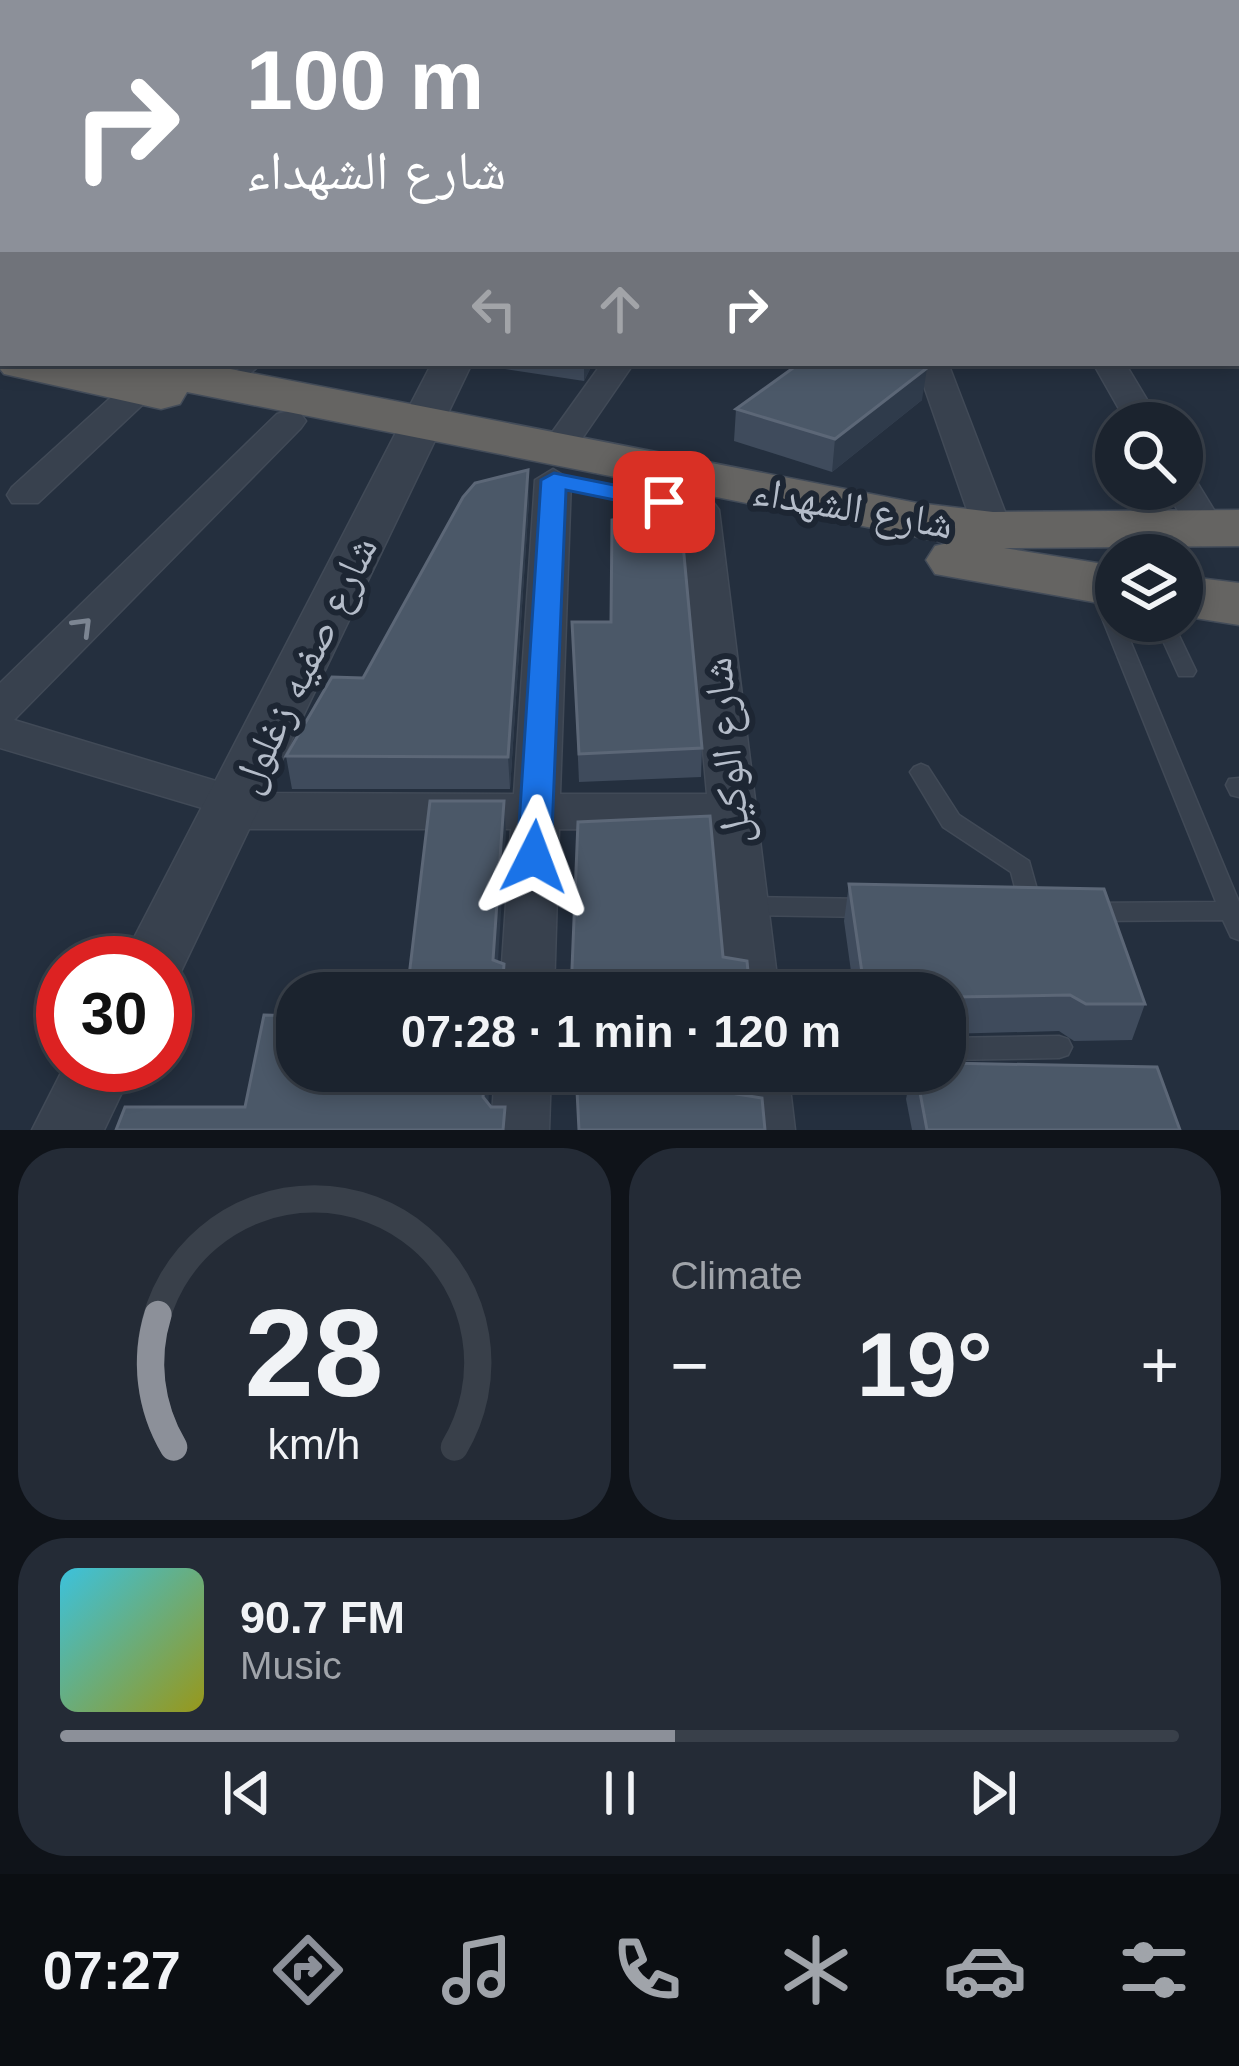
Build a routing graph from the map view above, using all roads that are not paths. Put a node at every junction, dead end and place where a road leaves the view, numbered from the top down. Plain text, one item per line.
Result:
1 (69, 366) edge
2 (442, 366) edge
3 (616, 366) edge
4 (933, 366) edge
5 (1110, 366) edge
6 (131, 370) edge
7 (242, 374) edge
8 (1131, 402) edge
9 (290, 421) junction
10 (414, 439) junction
11 (555, 466) junction
12 (25, 495) dead end
13 (700, 510) junction
14 (1209, 514) edge
15 (993, 530) junction
16 (1095, 582) edge
17 (1203, 599) edge
18 (1239, 604) edge
19 (1129, 642) edge
20 (1173, 642) edge
21 (1186, 671) dead end
22 (0, 709) edge
23 (0, 732) edge
24 (921, 772) dead end
25 (234, 806) junction
26 (536, 811) junction
27 (732, 812) junction
28 (743, 906) junction
29 (898, 909) edge
30 (1104, 912) junction
31 (1236, 917) edge
32 (168, 936) edge
33 (1115, 944) edge
34 (528, 972) edge
35 (750, 972) edge
36 (1059, 1047) dead end
37 (966, 1049) edge
38 (87, 1092) edge
39 (522, 1092) edge
40 (762, 1092) edge
41 (68, 1130) edge
42 (520, 1130) edge
43 (766, 1130) edge

1 - 6 highway, شارع الشهداء
2 - 10 street, شارع صفيه زغلول
3 - 11 street
4 - 15 street
5 - 8 street
6 - 7 highway, شارع الشهداء
6 - 9 highway, شارع الشهداء
6 - 12 street
7 - 10 highway, شارع الشهداء
9 - 10 highway, شارع الشهداء
22 -> 9 street
10 - 11 highway, شارع الشهداء
10 - 25 street, شارع صفيه زغلول
11 - 13 highway, شارع الشهداء
11 - 15 highway, شارع الشهداء
11 - 26 street
13 - 16 highway, شارع الشهداء
13 - 27 street, شارع الوكيل
14 - 15 highway, شارع الشهداء
17 - 18 highway
19 - 31 lane
20 - 21 lane
23 - 25 street
24 - 30 lane
25 - 26 street
25 - 32 street, شارع صفيه زغلول
26 - 27 street
26 - 34 street
27 - 28 street, شارع الوكيل
28 - 29 lane
28 - 35 street, شارع الوكيل
30 - 31 lane
30 - 33 lane
36 - 37 lane
38 - 41 street
39 - 42 street
40 - 43 street

